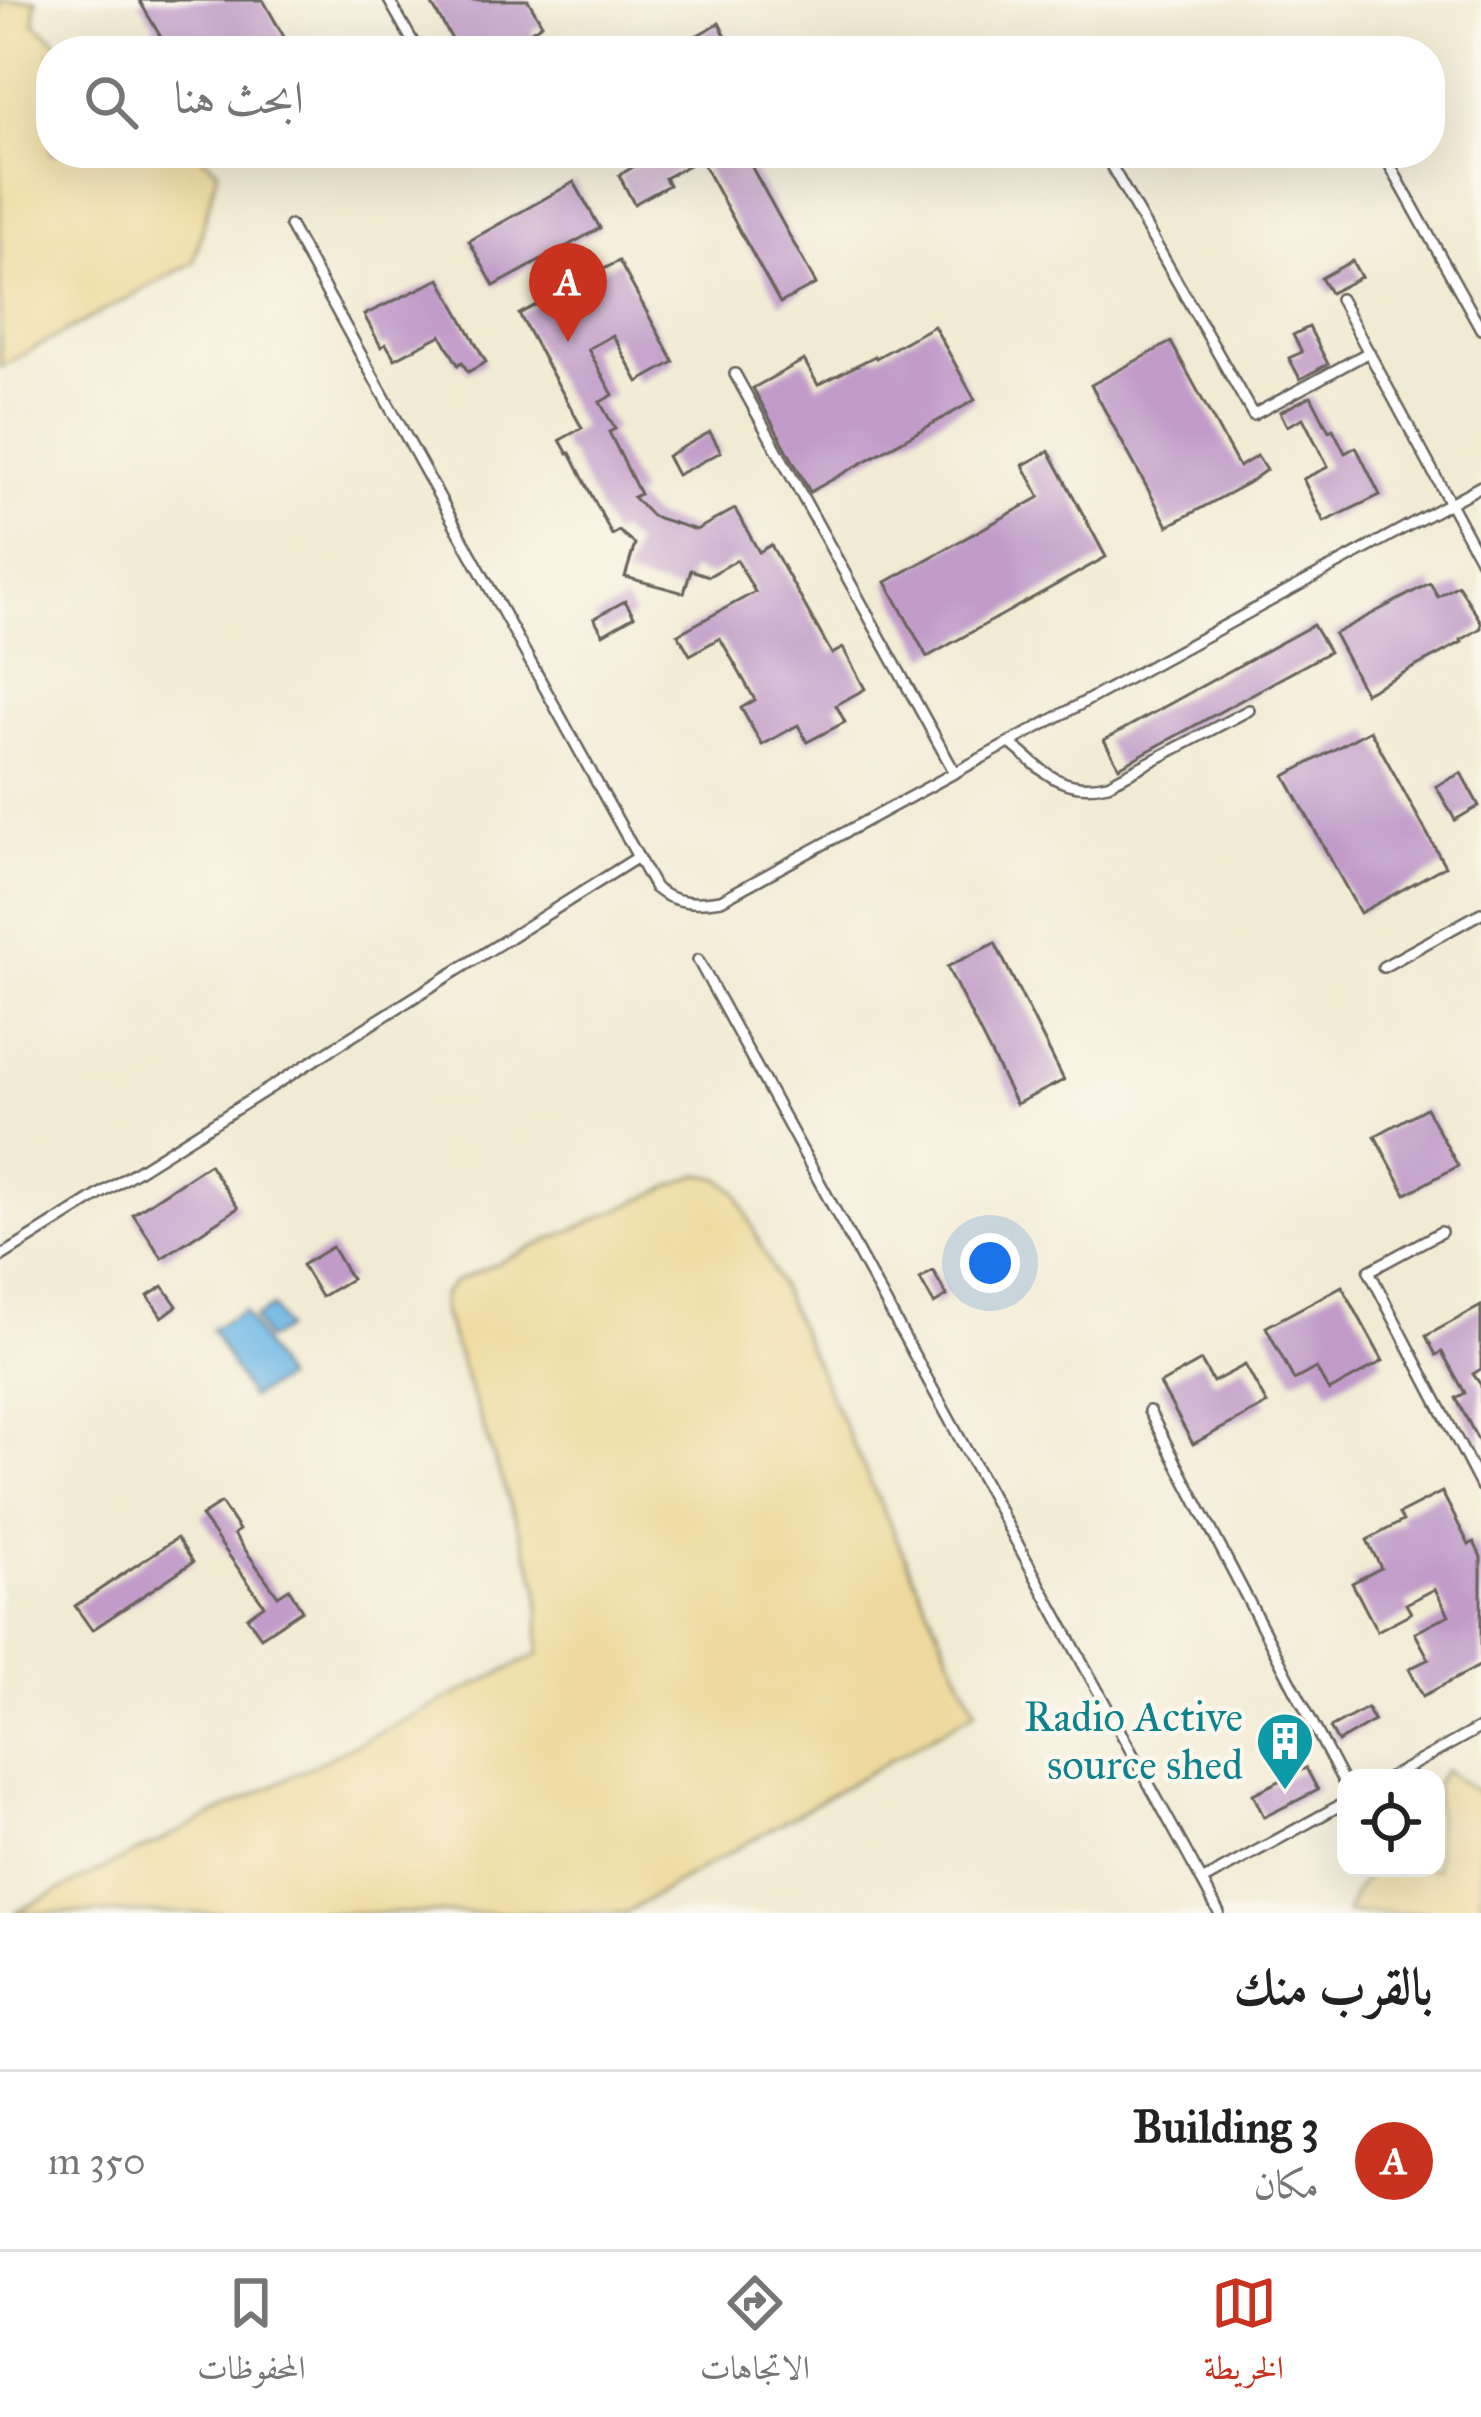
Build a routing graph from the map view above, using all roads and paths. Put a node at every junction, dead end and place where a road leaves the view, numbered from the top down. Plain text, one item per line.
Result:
1 (389, 0) edge
2 (409, 36) edge
3 (1112, 168) edge
4 (1391, 168) edge
5 (290, 226) dead end
6 (1340, 298) dead end
7 (1481, 329) edge
8 (1369, 352) junction
9 (735, 374) dead end
10 (1481, 486) edge
11 (1449, 503) junction
12 (1481, 561) edge
13 (1249, 710) dead end
14 (1010, 743) junction
15 (955, 772) junction
16 (638, 857) junction
17 (1481, 913) edge
18 (698, 960) dead end
19 (1383, 967) dead end
20 (1441, 1232) dead end
21 (0, 1257) edge
22 (1149, 1411) dead end
23 (1481, 1486) edge
24 (1481, 1727) edge
25 (1337, 1769) edge
26 (1405, 1769) edge
27 (1337, 1807) edge
28 (1202, 1881) junction
29 (1219, 1913) edge

1 - 2 lane
3 - 8 lane
4 - 7 lane
5 - 16 lane
6 - 8 lane
8 - 11 lane
9 - 15 lane
10 - 11 lane
11 - 12 lane
11 - 14 lane
13 - 14 lane
14 - 15 lane
15 - 16 lane
16 - 21 lane
17 - 19 lane
18 - 28 lane
20 - 23 lane
22 - 25 lane
24 - 26 lane
27 - 28 lane
28 - 29 lane

